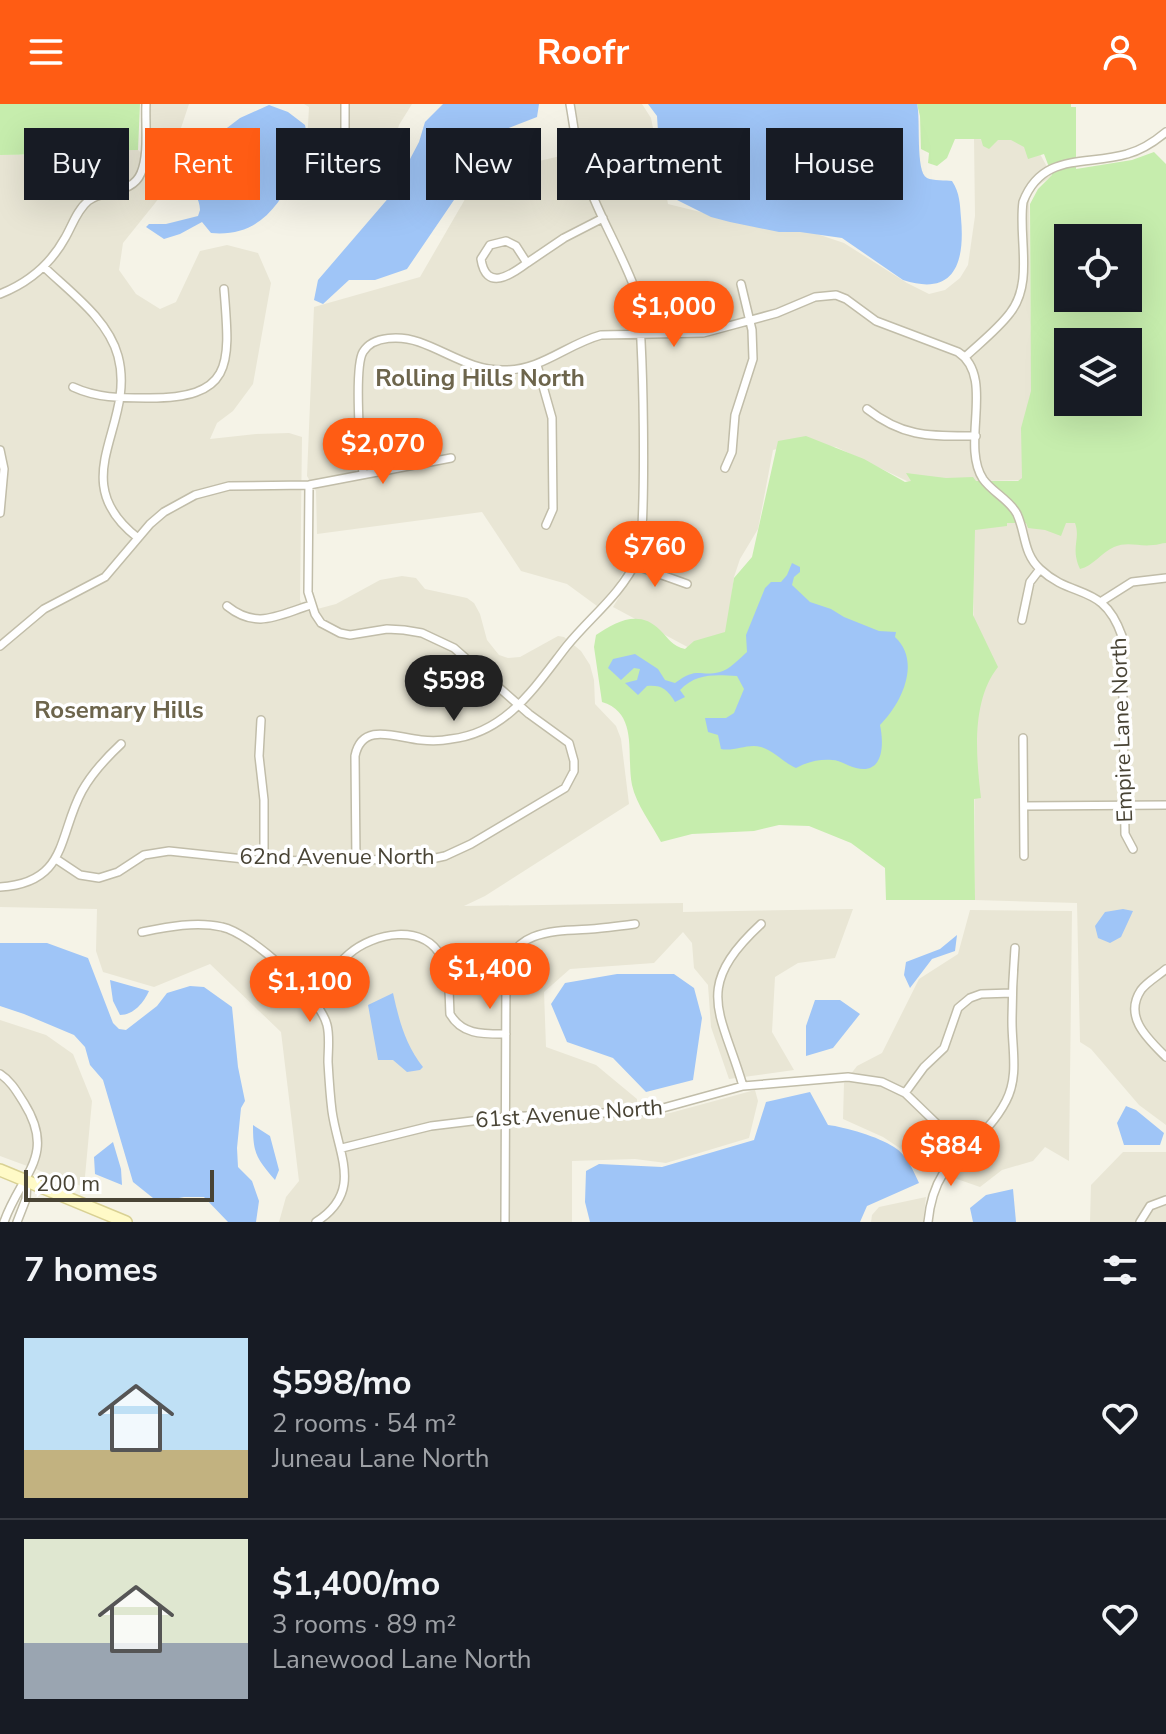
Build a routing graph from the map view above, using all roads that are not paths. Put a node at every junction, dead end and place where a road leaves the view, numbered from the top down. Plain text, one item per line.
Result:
1 (146, 104) edge
2 (345, 104) edge
3 (570, 104) edge
4 (345, 128) edge
5 (1166, 132) edge
6 (603, 218) junction
7 (527, 263) junction
8 (44, 267) junction
9 (741, 284) dead end
10 (224, 289) dead end
11 (0, 294) edge
12 (750, 321) junction
13 (641, 334) junction
14 (965, 357) junction
15 (537, 365) junction
16 (73, 387) dead end
17 (119, 398) junction
18 (867, 409) dead end
19 (976, 436) junction
20 (0, 450) edge
21 (451, 458) dead end
22 (725, 468) dead end
23 (363, 473) junction
24 (309, 485) junction
25 (0, 513) edge
26 (546, 525) dead end
27 (138, 538) junction
28 (634, 565) junction
29 (1040, 569) junction
30 (1166, 578) edge
31 (687, 584) dead end
32 (1102, 601) junction
33 (311, 605) junction
34 (227, 606) dead end
35 (1022, 620) dead end
36 (0, 646) edge
37 (519, 705) junction
38 (261, 720) dead end
39 (1023, 738) dead end
40 (121, 744) dead end
41 (1125, 805) junction
42 (1166, 805) edge
43 (1024, 806) junction
44 (1133, 849) dead end
45 (1024, 856) dead end
46 (56, 859) junction
47 (356, 860) junction
48 (264, 861) junction
49 (0, 887) edge
50 (635, 924) dead end
51 (761, 924) dead end
52 (142, 932) dead end
53 (1015, 948) dead end
54 (1166, 969) edge
55 (1012, 993) junction
56 (311, 996) junction
57 (506, 1034) junction
58 (1166, 1057) edge
59 (0, 1074) edge
60 (743, 1086) junction
61 (905, 1093) junction
62 (505, 1117) junction
63 (342, 1148) junction
64 (963, 1149) junction
65 (0, 1170) edge
66 (27, 1180) junction
67 (1166, 1200) edge
68 (327, 1219) edge
69 (4, 1222) edge
70 (17, 1222) edge
71 (126, 1222) edge
72 (316, 1222) edge
73 (505, 1222) edge
74 (928, 1222) edge
75 (1140, 1222) edge

1 - 8 street
2 - 4 street
3 - 6 street
5 - 14 street
6 - 7 street
6 - 13 street
7 - 7 street
8 - 11 street
8 - 17 street
9 - 12 street
10 - 17 street
12 - 13 street
12 - 14 street
12 - 22 street
13 - 15 street
13 - 28 street
14 - 19 street
15 - 23 street
15 - 26 street
16 - 17 street
17 - 27 street
18 - 19 street
19 - 29 street
20 - 25 street
21 - 23 street
23 - 24 street
24 - 27 street
24 - 33 street
27 - 36 street
28 - 31 street
28 - 37 street
29 - 32 street
29 - 35 street
30 - 32 street
32 - 41 street, Empire Lane North
33 - 34 street
33 - 37 street, 62nd Avenue North
37 - 47 street
37 - 47 street, 62nd Avenue North
38 - 48 street
39 - 43 street
40 - 46 street
41 - 42 street
41 - 43 street
41 - 44 street, Empire Lane North
43 - 45 street
46 - 48 street, 62nd Avenue North
46 - 49 street
47 - 48 street, 62nd Avenue North
50 - 57 street
51 - 60 street
52 - 56 street
53 - 55 street
54 - 58 street
55 - 61 street
55 - 64 street
56 - 57 street
56 - 63 street
57 - 62 street
59 - 66 street
60 - 61 street, 61st Avenue North
60 - 62 street, 61st Avenue North
61 - 64 street, 61st Avenue North
62 - 63 street, 61st Avenue North
62 - 73 street
63 - 68 street
64 - 74 street
65 - 66 street
66 - 69 street
66 - 70 street
66 - 71 street
67 - 75 street
68 - 72 street

